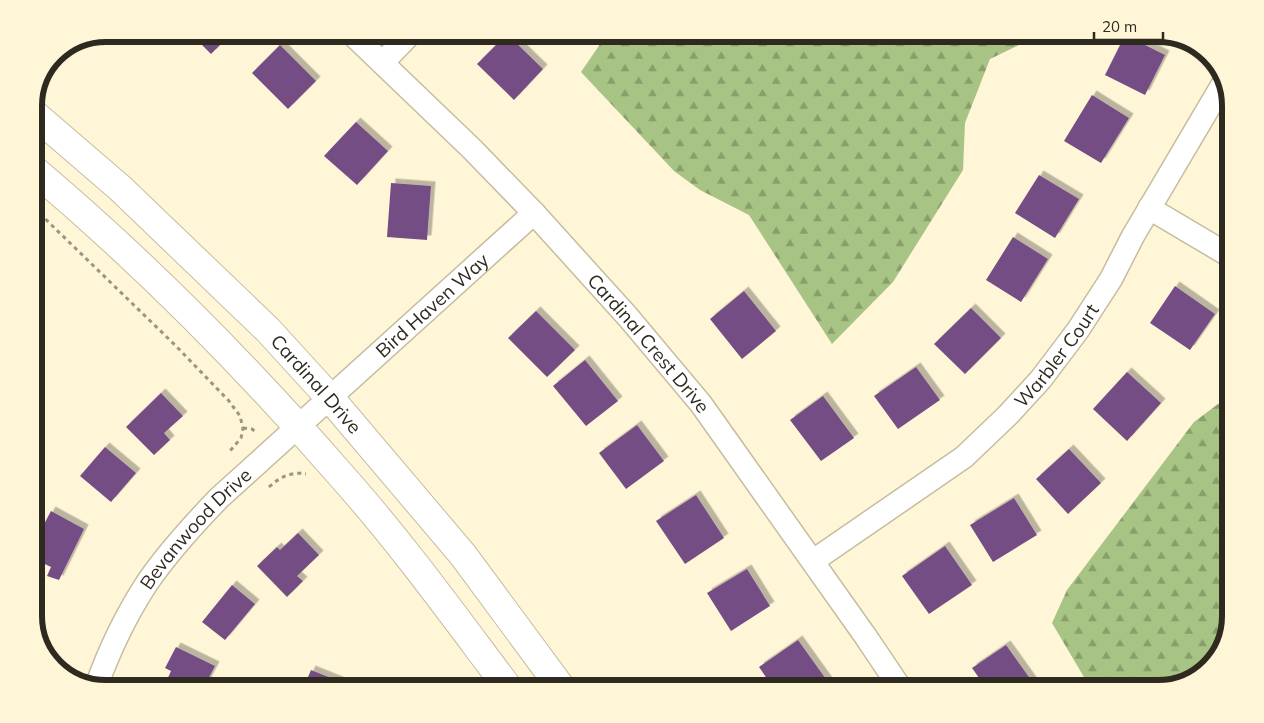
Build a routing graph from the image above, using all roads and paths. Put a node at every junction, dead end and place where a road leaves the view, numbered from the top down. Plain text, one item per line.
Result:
1 (361, 42) edge
2 (402, 42) edge
3 (383, 62) junction
4 (1219, 90) edge
5 (43, 122) edge
6 (43, 178) edge
7 (1149, 208) junction
8 (534, 213) junction
9 (43, 217) edge
10 (1221, 251) edge
11 (330, 398) junction
12 (243, 428) junction
13 (298, 428) junction
14 (252, 429) dead end
15 (230, 451) dead end
16 (813, 561) junction
17 (98, 680) edge
18 (502, 680) edge
19 (555, 680) edge
20 (895, 680) edge

1 - 3 street, Cardinal Crest Drive
2 - 3 street
3 - 8 street, Cardinal Crest Drive
4 - 7 street, Warbler Court
5 - 11 main road, Cardinal Drive
6 - 13 main road
7 - 10 street
7 - 16 street, Warbler Court
8 - 11 street, Bird Haven Way
8 - 16 street, Cardinal Crest Drive
9 - 12 path
11 - 13 street, Bevanwood Drive
11 - 19 main road, Cardinal Drive
12 - 14 path
12 - 15 path
13 - 17 street, Bevanwood Drive
13 - 18 main road
16 - 20 street, Cardinal Crest Drive

